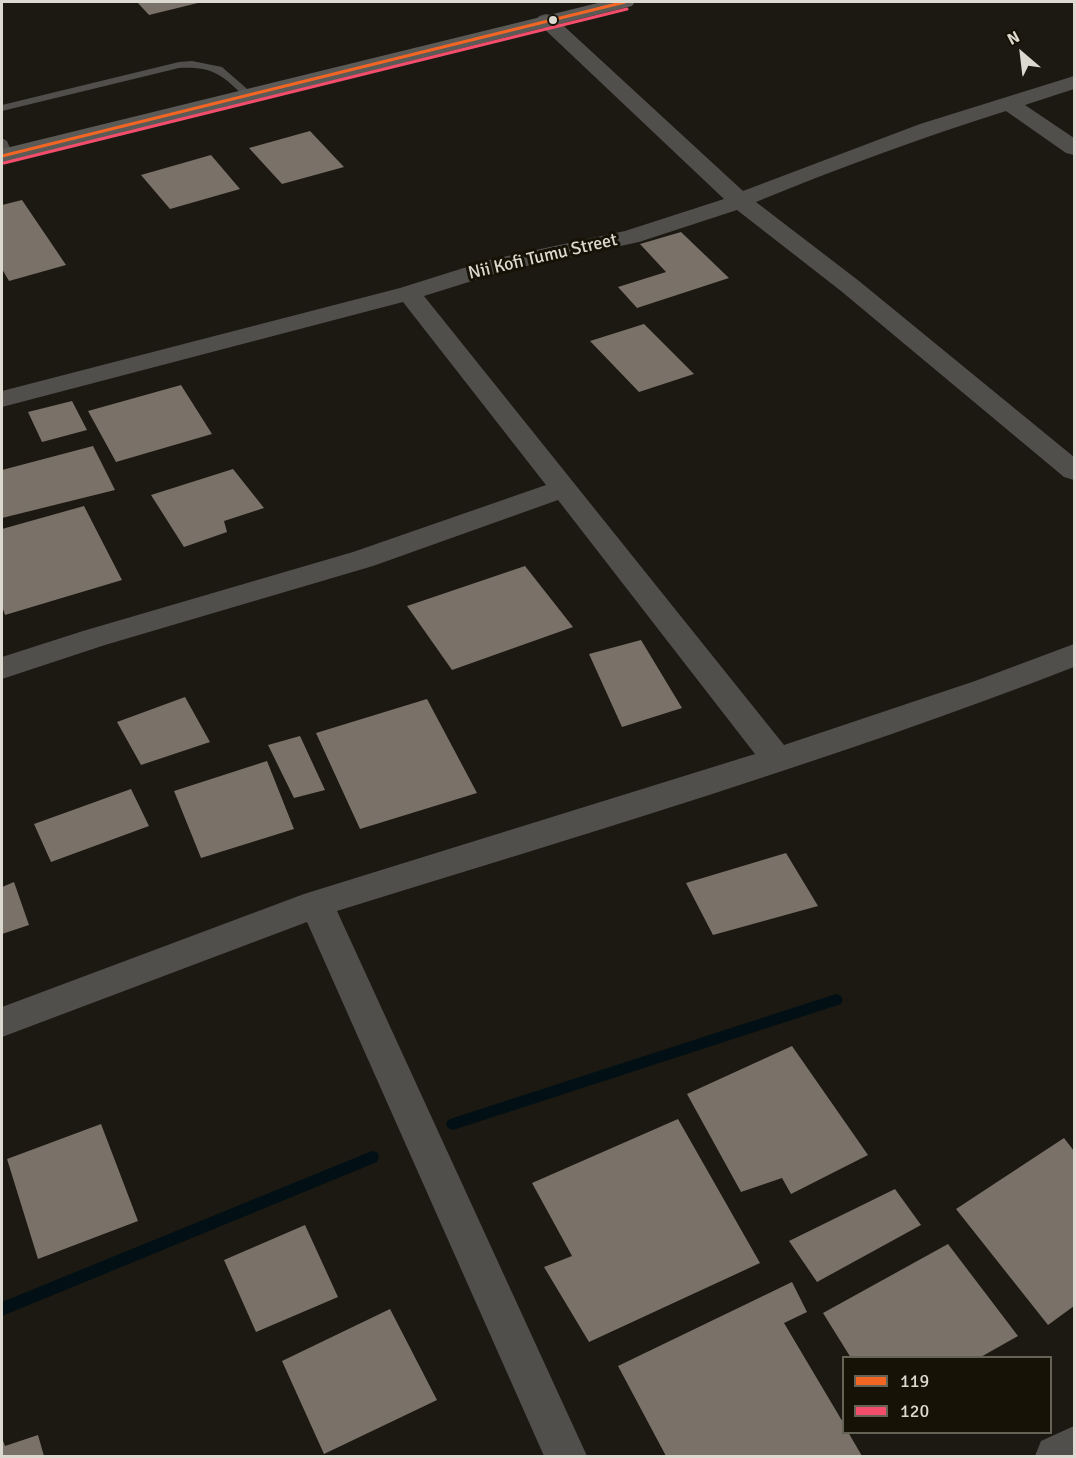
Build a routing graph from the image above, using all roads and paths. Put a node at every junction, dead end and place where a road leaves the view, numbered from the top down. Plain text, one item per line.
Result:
1 (625, 2) edge
2 (546, 20) junction
3 (1074, 82) edge
4 (249, 94) junction
5 (1008, 103) junction
6 (2, 108) edge
7 (1074, 148) edge
8 (4, 151) edge
9 (740, 201) junction
10 (409, 293) junction
11 (2, 399) edge
12 (1074, 471) edge
13 (565, 488) junction
14 (1074, 655) edge
15 (2, 668) edge
16 (777, 759) junction
17 (316, 904) junction
18 (2, 1022) edge
19 (1074, 1447) edge
20 (566, 1456) edge
21 (1056, 1456) edge

1 - 2 main road
2 - 4 main road
2 - 9 street
3 - 5 street, Nii Kofi Tumu Street
4 - 6 lane
4 - 8 main road
5 - 7 street
5 - 9 street, Nii Kofi Tumu Street
9 - 10 street, Nii Kofi Tumu Street
9 - 12 street
10 - 11 street, Nii Kofi Tumu Street
10 - 13 street
13 - 15 street
13 - 16 street
14 - 16 street
16 - 17 street
17 - 18 street
17 - 20 street
19 - 21 street

